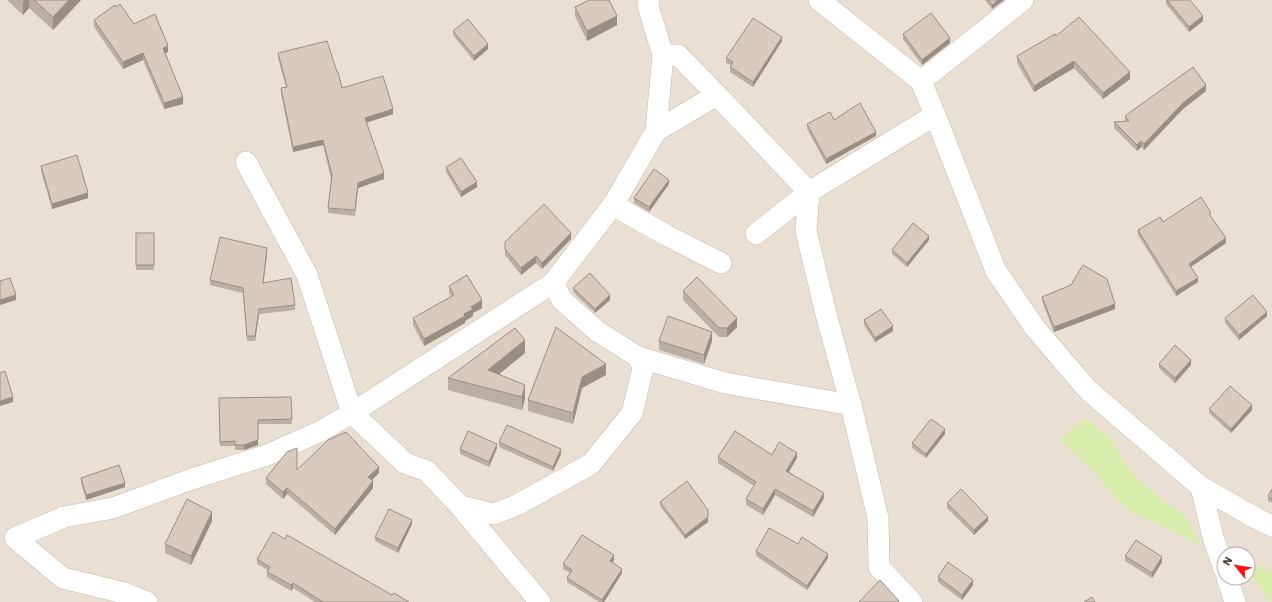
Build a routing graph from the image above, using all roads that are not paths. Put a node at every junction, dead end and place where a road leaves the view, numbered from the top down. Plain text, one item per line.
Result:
1 (649, 0) edge
2 (819, 0) edge
3 (1023, 0) edge
4 (663, 54) junction
5 (921, 81) junction
6 (717, 96) junction
7 (935, 114) junction
8 (656, 131) junction
9 (246, 162) dead end
10 (809, 192) junction
11 (613, 205) junction
12 (756, 234) dead end
13 (721, 262) dead end
14 (553, 283) junction
15 (638, 357) junction
16 (851, 405) junction
17 (352, 413) junction
18 (1202, 487) junction
19 (460, 506) junction
20 (1272, 526) edge
21 (1216, 546) edge
22 (1230, 586) edge
23 (147, 602) edge
24 (540, 602) edge
25 (912, 602) edge
26 (1235, 602) edge

1 - 4 street
2 - 5 street
3 - 5 street
4 - 6 street
4 - 8 street
5 - 7 street
6 - 8 street
6 - 10 street
7 - 10 street
7 - 18 street
8 - 11 street
9 - 17 street
10 - 12 street
10 - 16 street
11 - 13 street
11 - 14 street
14 - 15 street
14 - 17 street
15 - 16 street
15 - 19 street
16 - 25 street
17 - 19 street
17 - 23 street
18 - 20 street
18 - 21 street
19 - 24 street
22 - 26 street

